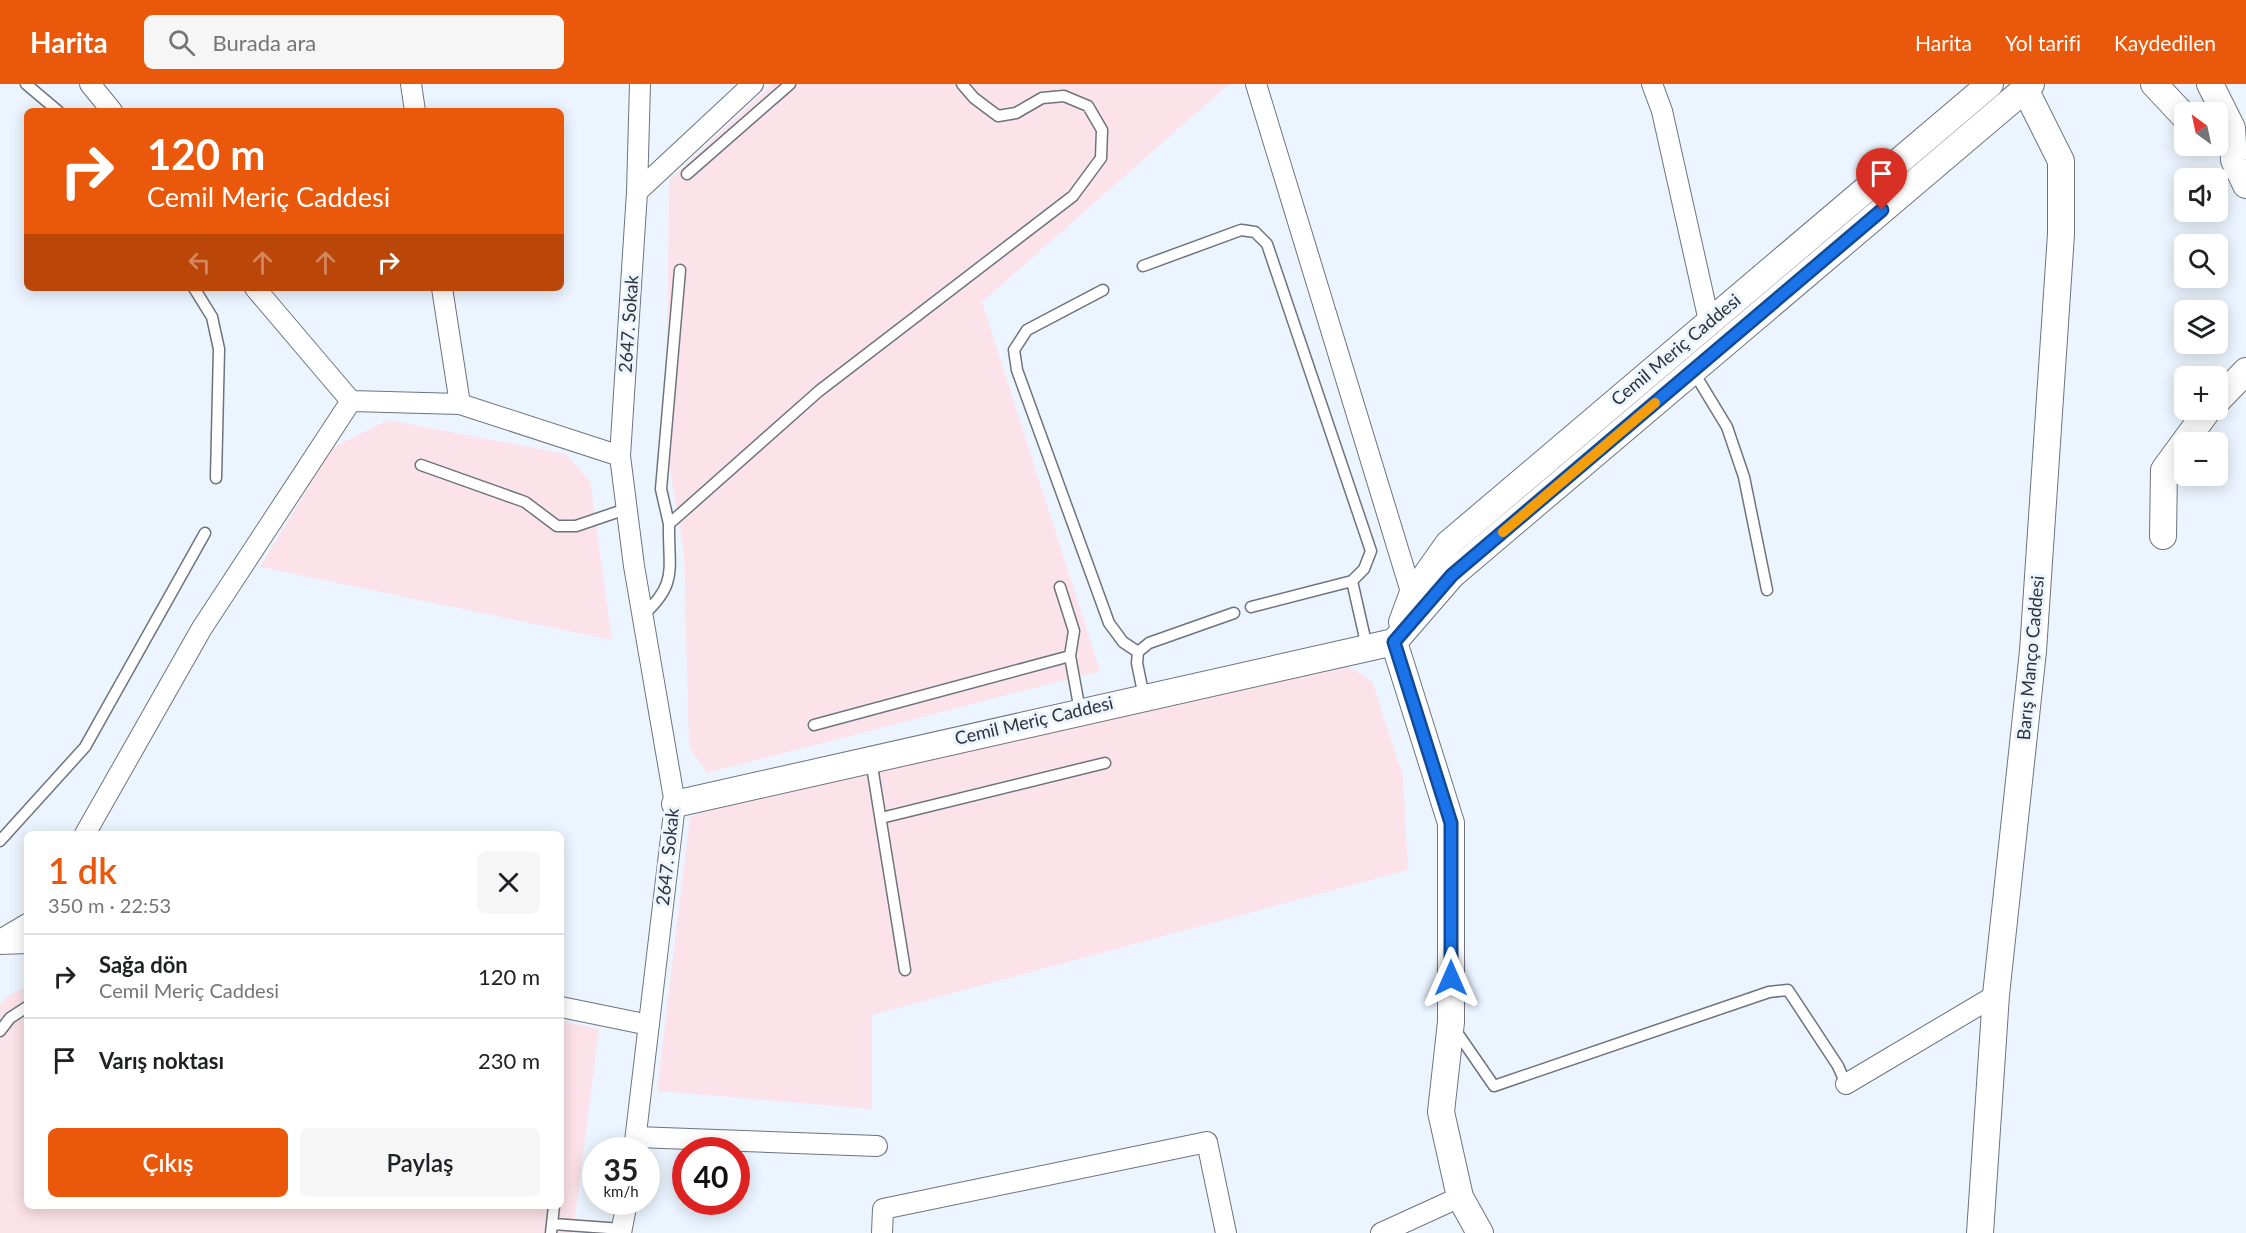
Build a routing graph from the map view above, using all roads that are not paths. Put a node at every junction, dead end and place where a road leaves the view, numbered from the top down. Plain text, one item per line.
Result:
1 (26, 84) edge
2 (90, 84) edge
3 (411, 84) edge
4 (640, 84) edge
5 (753, 84) edge
6 (790, 84) edge
7 (962, 84) edge
8 (1256, 84) edge
9 (1652, 84) edge
10 (1990, 84) edge
11 (2154, 84) edge
12 (2210, 84) edge
13 (2028, 87) edge
14 (2174, 105) edge
15 (54, 108) edge
16 (110, 108) edge
17 (415, 108) edge
18 (2231, 154) edge
19 (687, 174) dead end
20 (2246, 185) edge
21 (637, 192) junction
22 (1143, 266) dead end
23 (680, 270) dead end
24 (1103, 290) dead end
25 (196, 291) edge
26 (258, 291) edge
27 (442, 291) edge
28 (1709, 321) junction
29 (1693, 370) junction
30 (2246, 371) edge
31 (2228, 389) edge
32 (351, 401) junction
33 (460, 404) junction
34 (2201, 420) edge
35 (620, 456) junction
36 (421, 465) dead end
37 (216, 478) dead end
38 (626, 509) junction
39 (669, 524) junction
40 (205, 533) dead end
41 (2163, 536) dead end
42 (1352, 581) junction
43 (1060, 587) dead end
44 (1767, 590) dead end
45 (1412, 595) junction
46 (1251, 607) dead end
47 (1234, 613) dead end
48 (642, 616) junction
49 (1394, 642) junction
50 (1367, 648) junction
51 (1138, 652) junction
52 (1070, 656) junction
53 (1144, 697) junction
54 (1080, 711) junction
55 (814, 725) dead end
56 (871, 758) junction
57 (1105, 763) dead end
58 (675, 804) junction
59 (881, 818) junction
60 (87, 831) edge
61 (0, 842) edge
62 (24, 926) edge
63 (0, 942) edge
64 (24, 943) edge
65 (905, 970) dead end
66 (1996, 995) junction
67 (24, 1008) edge
68 (564, 1008) edge
69 (1450, 1022) junction
70 (649, 1025) junction
71 (0, 1031) edge
72 (1846, 1084) joint
73 (636, 1137) edge
74 (660, 1144) edge
75 (877, 1146) dead end
76 (1460, 1197) junction
77 (554, 1209) edge
78 (625, 1215) edge
79 (552, 1228) edge
80 (622, 1231) edge
81 (882, 1233) edge
82 (1226, 1233) edge
83 (1381, 1233) edge
84 (1480, 1233) edge
85 (1980, 1233) edge

1 - 15 lane
2 - 16 street
3 - 17 street
4 - 21 street, 2647. Sokak
5 - 21 street
6 - 19 lane
7 - 39 lane
8 - 45 street
9 - 28 street
10 - 28 street, Cemil Meriç Caddesi
11 - 14 street
12 - 18 street
13 - 29 street, Cemil Meriç Caddesi
13 - 66 street, Barış Manço Caddesi
18 - 20 street
21 - 35 street, 2647. Sokak
22 - 42 lane
23 - 39 lane
24 - 51 lane
25 - 37 lane
26 - 32 street
27 - 33 street
28 - 45 street, Cemil Meriç Caddesi
29 - 44 lane
29 - 49 street, Cemil Meriç Caddesi
30 - 31 street
32 - 33 street
32 - 60 street
33 - 35 street
34 - 41 street
35 - 38 street, 2647. Sokak
36 - 38 lane
38 - 48 street, 2647. Sokak
39 - 48 lane
40 - 61 lane
42 - 46 lane
42 - 50 lane
43 - 52 lane
45 - 49 street, Cemil Meriç Caddesi
47 - 51 lane
48 - 58 street, 2647. Sokak
49 - 50 street, Cemil Meriç Caddesi
49 - 69 street
50 - 53 street, Cemil Meriç Caddesi
51 - 53 lane
52 - 54 lane
52 - 55 lane
53 - 54 street, Cemil Meriç Caddesi
54 - 56 street, Cemil Meriç Caddesi
56 - 58 street, Cemil Meriç Caddesi
56 - 59 lane
57 - 59 lane
58 - 70 street, 2647. Sokak
59 - 65 lane
62 - 63 street
63 - 64 street
66 - 72 street
66 - 85 street, Barış Manço Caddesi
67 - 71 lane
68 - 70 street
69 - 72 lane
69 - 76 street
70 - 73 street, 2647. Sokak
74 - 75 street
76 - 83 street
76 - 84 street
77 - 79 lane
78 - 80 street
79 - 80 lane
81 - 82 street

